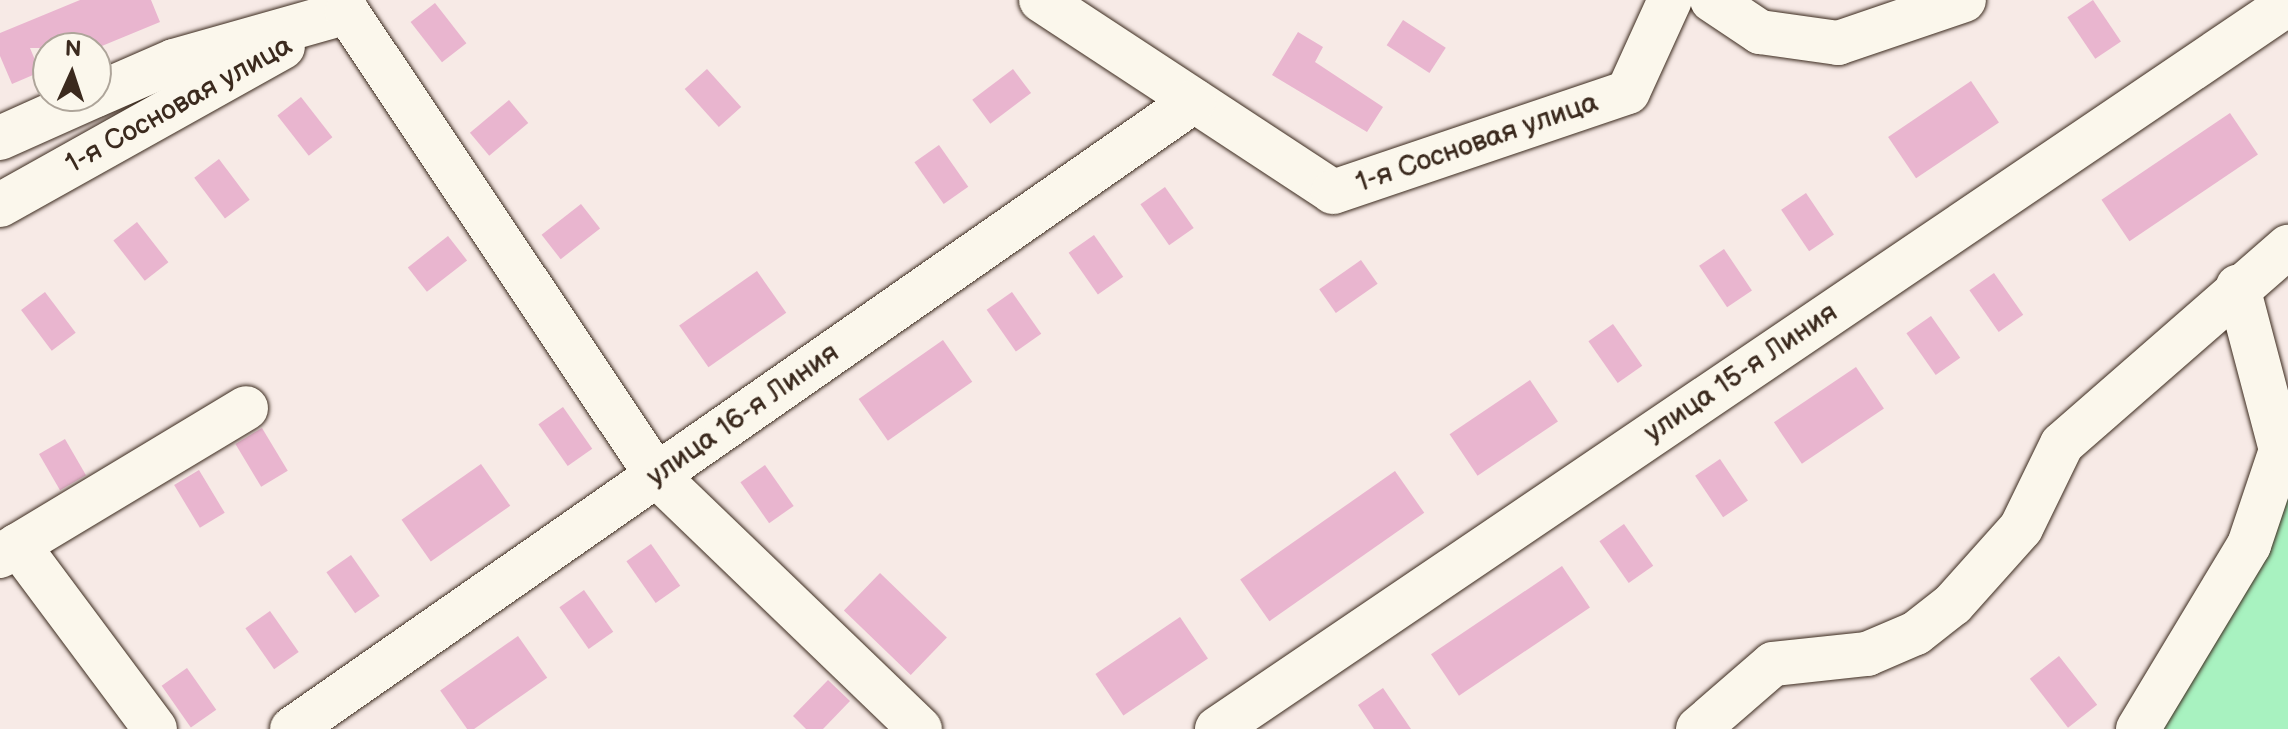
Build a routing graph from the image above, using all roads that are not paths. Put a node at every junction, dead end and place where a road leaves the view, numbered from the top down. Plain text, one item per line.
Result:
1 (1041, 0) edge
2 (1670, 0) edge
3 (1712, 0) edge
4 (1964, 0) edge
5 (344, 6) edge
6 (2274, 7) edge
7 (112, 88) edge
8 (1194, 101) junction
9 (59, 112) edge
10 (0, 138) edge
11 (0, 205) edge
12 (2288, 247) edge
13 (2238, 287) junction
14 (246, 408) dead end
15 (657, 476) junction
16 (9, 550) edge
17 (155, 729) edge
18 (292, 729) edge
19 (920, 729) edge
20 (1217, 729) edge
21 (1698, 729) edge
22 (2138, 729) edge

1 - 8 street, 1-я Сосновая улица
2 - 8 street, 1-я Сосновая улица
3 - 4 street
5 - 7 street
5 - 11 street, 1-я Сосновая улица
5 - 15 street
6 - 20 street, улица 15-я Линия
8 - 15 street, улица 16-я Линия
9 - 10 street
12 - 13 street
13 - 21 street
13 - 22 street
14 - 16 street
15 - 18 street, улица 16-я Линия
15 - 19 street
16 - 17 street

